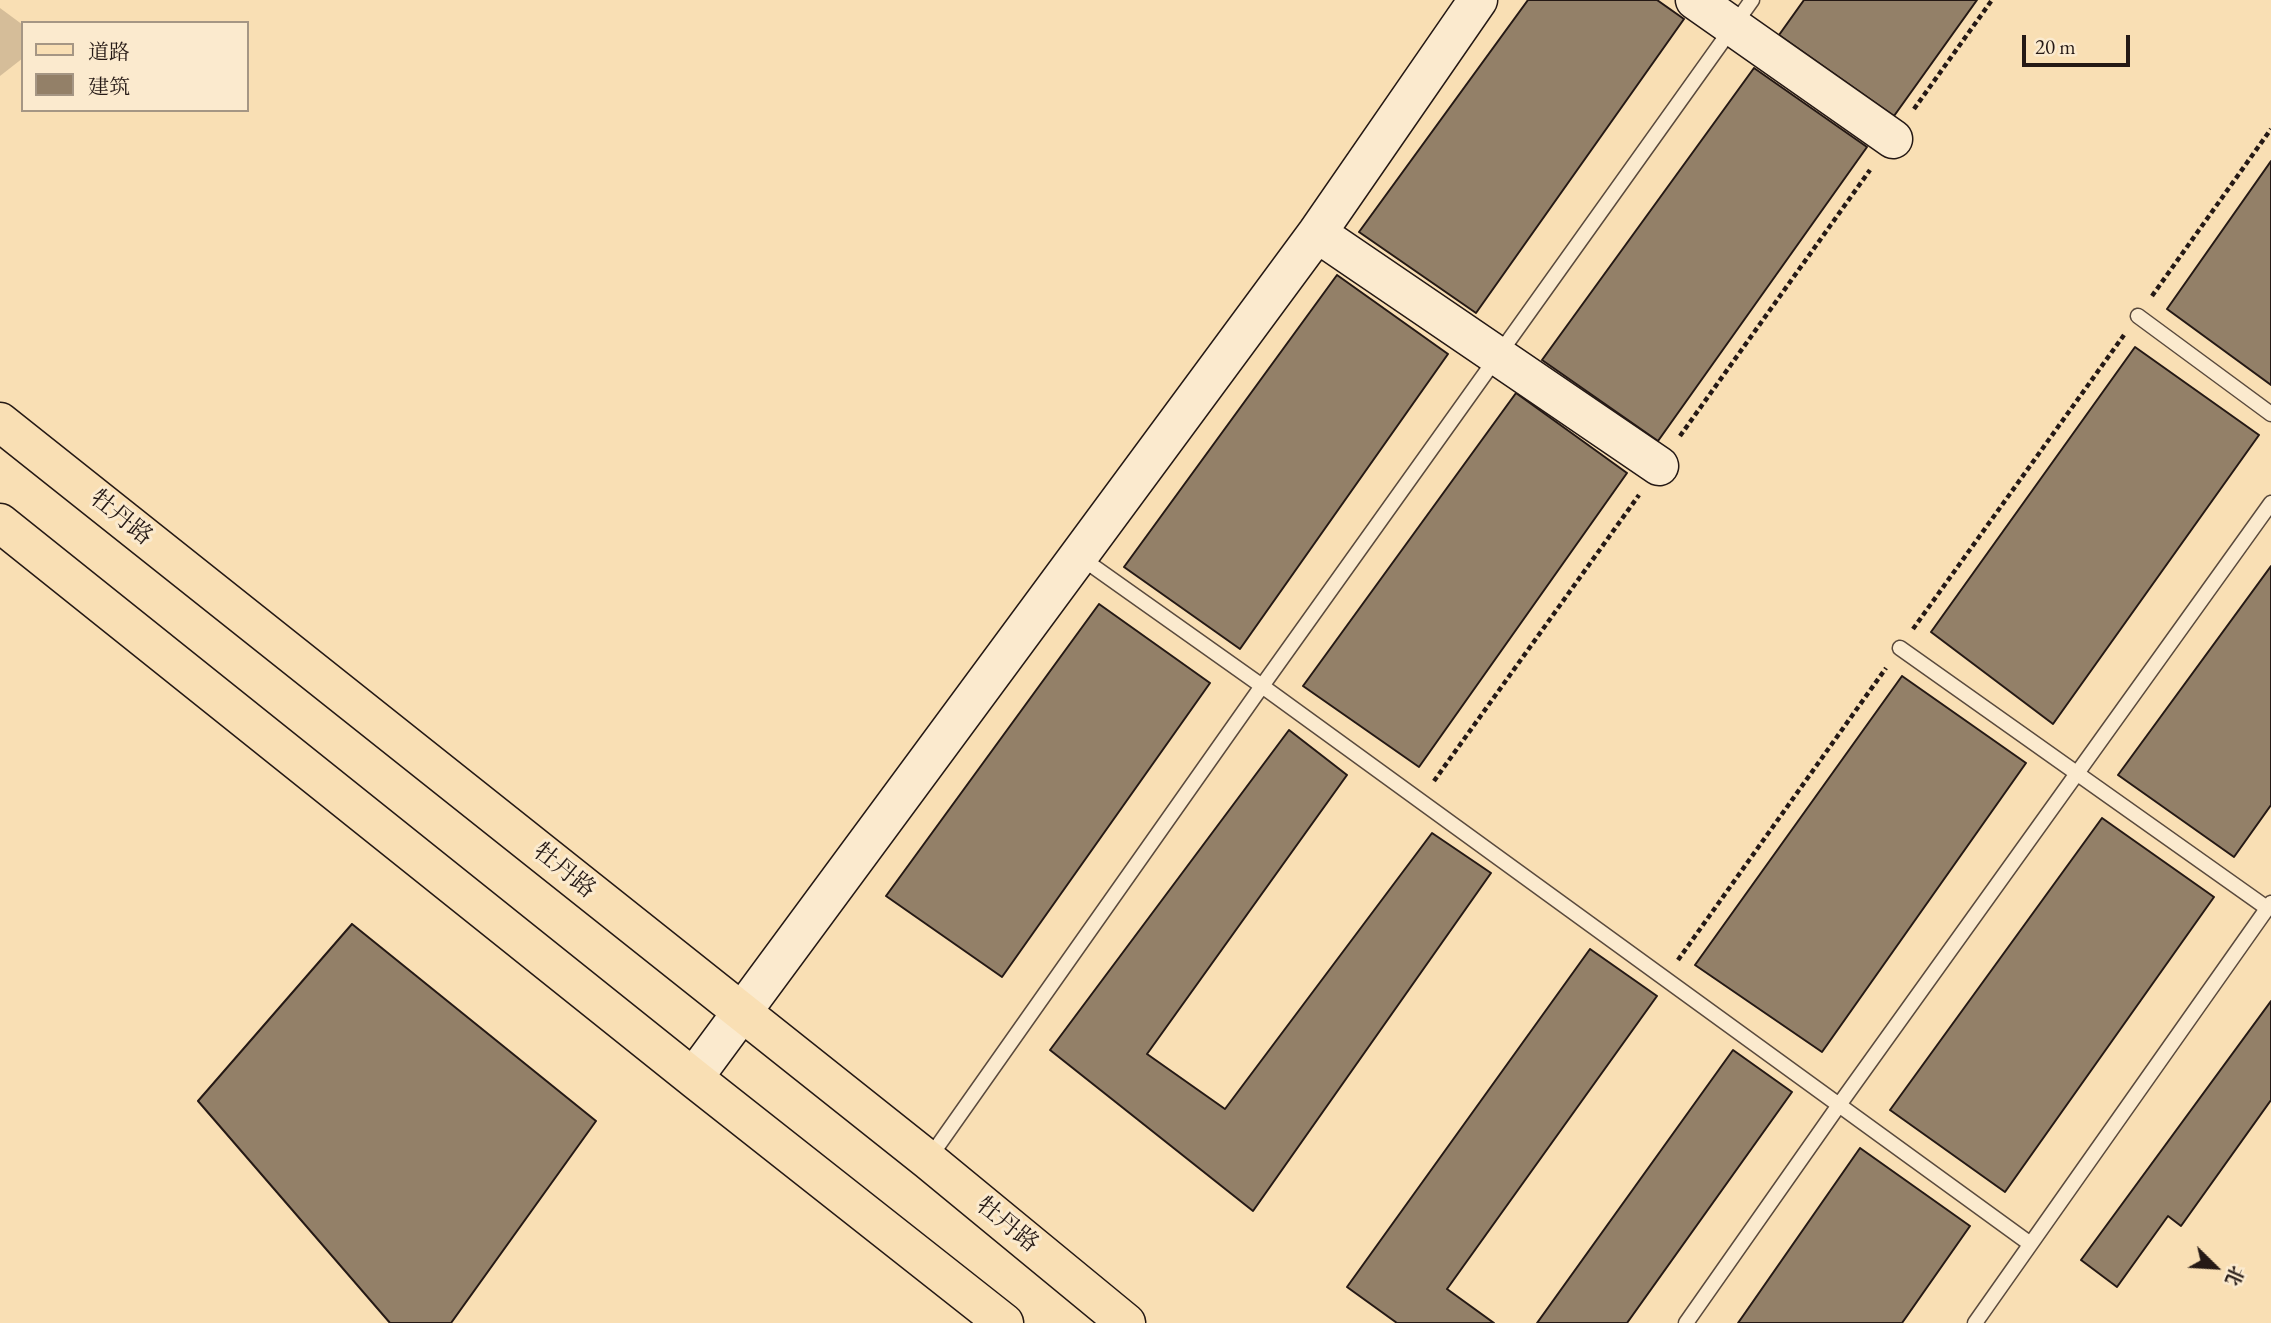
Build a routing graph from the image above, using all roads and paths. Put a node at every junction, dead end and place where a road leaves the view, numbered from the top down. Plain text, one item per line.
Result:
1 (1478, 0) edge
2 (1695, 0) edge
3 (1992, 0) edge
4 (1742, 13) edge
5 (2271, 129) edge
6 (1893, 139) junction
7 (1317, 233) junction
8 (2138, 316) junction
9 (1497, 356) junction
10 (2271, 414) edge
11 (0, 422) edge
12 (1659, 466) junction
13 (2271, 503) edge
14 (0, 523) edge
15 (1079, 556) junction
16 (1900, 648) junction
17 (1262, 686) junction
18 (2077, 773) junction
19 (1427, 791) dead end
20 (2269, 906) edge
21 (1672, 967) dead end
22 (743, 1013) junction
23 (694, 1077) junction
24 (1839, 1105) junction
25 (928, 1160) junction
26 (2029, 1243) junction
27 (1004, 1323) edge
28 (1126, 1323) edge
29 (1686, 1323) edge
30 (1975, 1323) edge

1 - 7 main road
2 - 4 main road
3 - 6 path
4 - 6 main road
4 - 9 lane
5 - 8 path
6 - 12 path
7 - 9 main road
7 - 15 main road
8 - 10 lane
8 - 16 path
9 - 12 main road
9 - 17 lane
11 - 22 main road, 牡丹路
12 - 19 path
13 - 18 lane
14 - 23 main road
15 - 17 lane
15 - 22 main road
16 - 18 lane
16 - 21 path
17 - 24 lane
17 - 25 lane
18 - 20 lane
18 - 24 lane
20 - 26 lane
22 - 23 main road
22 - 25 main road, 牡丹路
23 - 27 main road
24 - 26 lane
24 - 29 lane
25 - 28 main road, 牡丹路
26 - 30 lane

